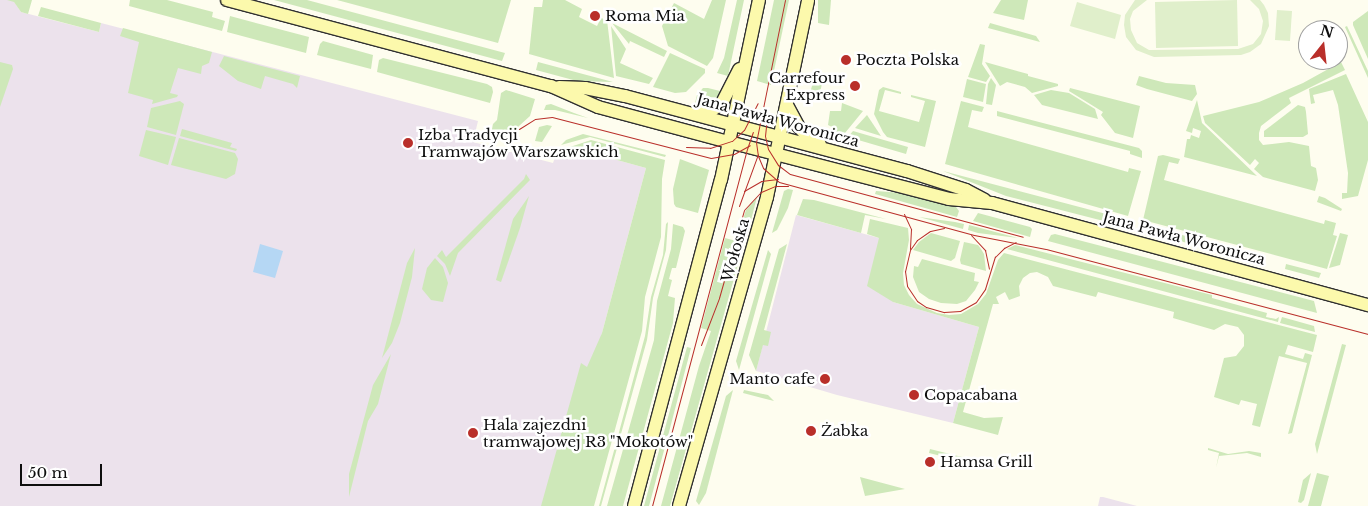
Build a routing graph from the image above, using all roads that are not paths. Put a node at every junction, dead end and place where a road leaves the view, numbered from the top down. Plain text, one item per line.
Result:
1 (227, 0) edge
2 (759, 0) edge
3 (808, 0) edge
4 (750, 45) junction
5 (551, 86) junction
6 (787, 106) junction
7 (693, 114) junction
8 (733, 124) junction
9 (780, 137) junction
10 (729, 142) junction
11 (834, 152) junction
12 (776, 154) junction
13 (992, 203) junction
14 (1368, 304) edge
15 (634, 506) edge
16 (679, 506) edge

1 - 5 street, Jana Pawła Woronicza
2 - 4 street
3 - 6 street, Wołoska
4 - 7 street
4 - 8 street
5 - 7 street, Jana Pawła Woronicza
5 - 10 street, Jana Pawła Woronicza
6 - 9 street, Wołoska
6 - 11 street
7 - 8 street, Jana Pawła Woronicza
8 - 9 street, Jana Pawła Woronicza
8 - 10 street
9 - 11 street, Jana Pawła Woronicza
9 - 12 street, Wołoska
10 - 12 street, Jana Pawła Woronicza
10 - 15 street
11 - 13 street, Jana Pawła Woronicza
12 - 13 street, Jana Pawła Woronicza
12 - 16 street, Wołoska
13 - 14 street, Jana Pawła Woronicza

